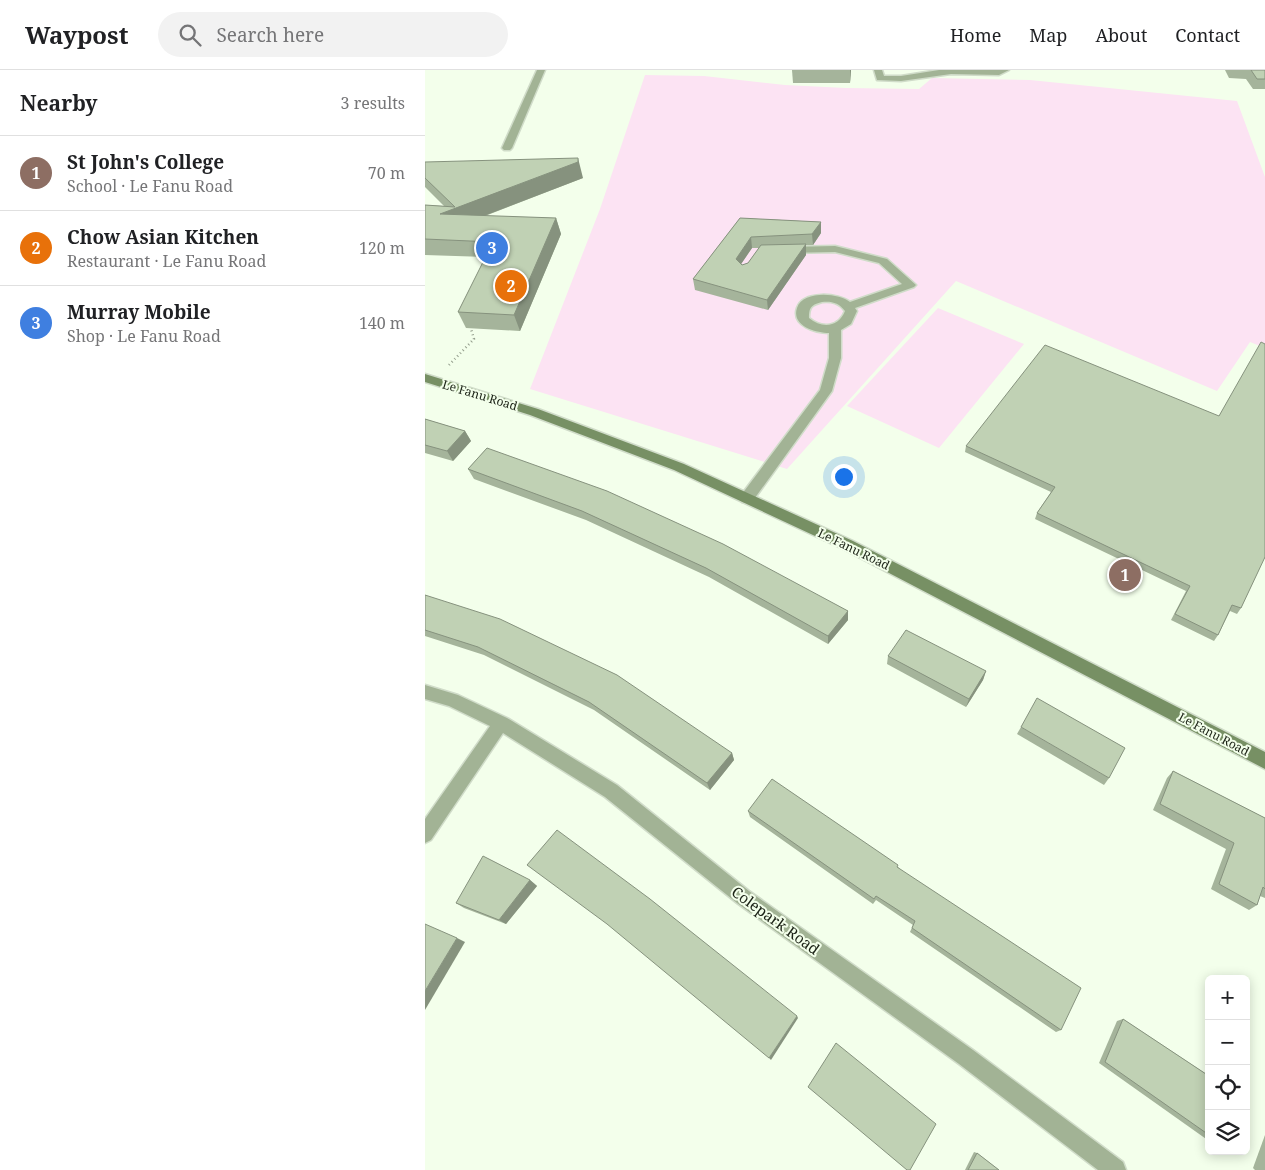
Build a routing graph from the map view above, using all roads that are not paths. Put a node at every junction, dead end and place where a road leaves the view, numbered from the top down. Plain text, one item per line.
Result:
1 (541, 70) edge
2 (878, 70) edge
3 (1005, 70) edge
4 (507, 148) dead end
5 (777, 251) edge
6 (848, 307) junction
7 (835, 328) junction
8 (430, 380) edge
9 (747, 498) junction
10 (425, 692) edge
11 (501, 723) junction
12 (1265, 761) edge
13 (425, 834) edge
14 (1115, 1170) edge

1 - 4 street
2 - 3 street
5 - 6 street
6 - 7 street
6 - 7 street
7 - 9 street
8 - 9 street, Le Fanu Road
9 - 12 street, Le Fanu Road
10 - 11 street, Colepark Road
11 - 13 street
11 - 14 street, Colepark Road

